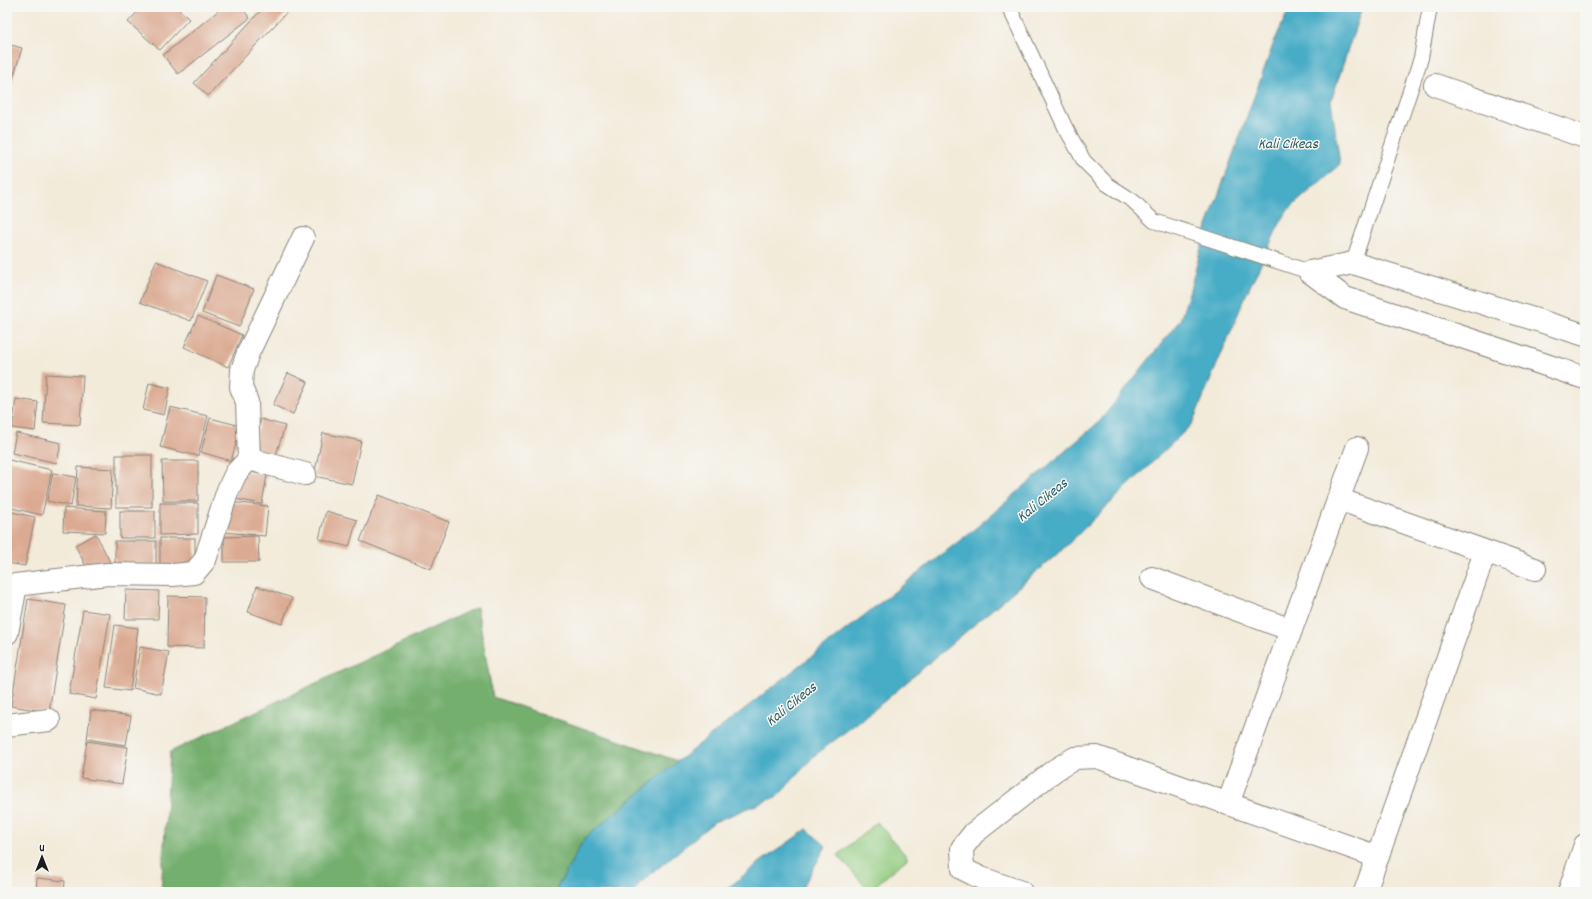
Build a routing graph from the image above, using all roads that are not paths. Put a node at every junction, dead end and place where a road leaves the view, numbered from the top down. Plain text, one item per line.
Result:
1 (1009, 7) edge
2 (1430, 7) edge
3 (1435, 86) dead end
4 (1585, 137) edge
5 (303, 238) dead end
6 (1352, 263) junction
7 (1303, 270) junction
8 (1585, 335) edge
9 (1585, 378) edge
10 (1357, 448) dead end
11 (249, 459) junction
12 (304, 474) dead end
13 (1338, 499) junction
14 (1485, 552) junction
15 (1535, 570) dead end
16 (1152, 578) dead end
17 (12, 586) edge
18 (1291, 630) junction
19 (7, 633) edge
20 (49, 720) dead end
21 (7, 725) edge
22 (1228, 804) junction
23 (1585, 845) edge
24 (1378, 857) junction
25 (1021, 892) edge
26 (1365, 892) edge
27 (1569, 892) edge

1 - 7 lane
2 - 6 lane
3 - 4 street
5 - 11 street
6 - 7 street
6 - 8 street
7 - 9 street
10 - 13 street
11 - 12 street
11 - 17 street
13 - 14 street
13 - 18 street
14 - 15 street
14 - 24 street
16 - 18 street
17 - 19 street
18 - 22 street
20 - 21 street
22 - 24 street
22 - 25 street
23 - 27 street
24 - 26 street

